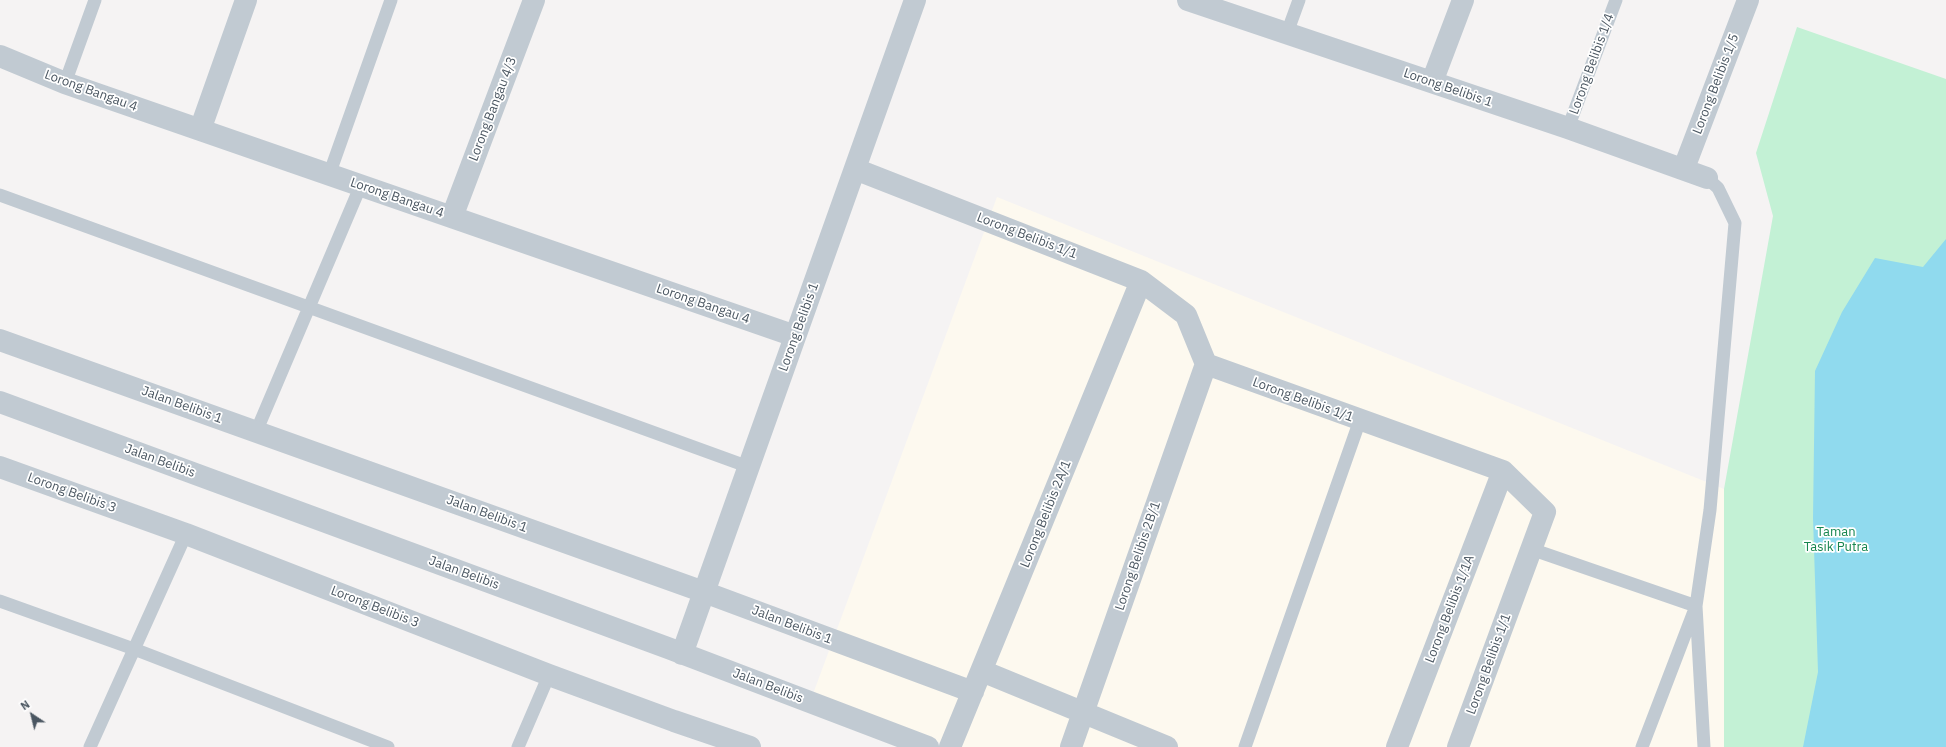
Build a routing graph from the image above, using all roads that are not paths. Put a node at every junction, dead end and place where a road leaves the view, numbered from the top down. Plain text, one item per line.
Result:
1 (95, 0) edge
2 (246, 0) edge
3 (391, 0) edge
4 (534, 0) edge
5 (915, 0) edge
6 (1188, 0) edge
7 (1299, 0) edge
8 (1463, 0) edge
9 (1616, 0) edge
10 (1748, 0) edge
11 (1286, 33) junction
12 (0, 56) edge
13 (1432, 82) junction
14 (65, 83) junction
15 (1568, 128) junction
16 (200, 130) junction
17 (1684, 168) junction
18 (854, 169) junction
19 (329, 174) junction
20 (1707, 178) joint
21 (361, 185) junction
22 (0, 195) edge
23 (452, 217) junction
24 (1141, 281) junction
25 (309, 308) junction
26 (795, 336) junction
27 (0, 340) edge
28 (1206, 364) junction
29 (0, 402) edge
30 (1360, 420) junction
31 (256, 432) junction
32 (749, 467) junction
33 (0, 468) edge
34 (1503, 472) junction
35 (186, 534) junction
36 (1531, 549) junction
37 (704, 592) junction
38 (0, 601) edge
39 (1696, 606) junction
40 (134, 649) junction
41 (682, 654) junction
42 (982, 671) junction
43 (549, 675) junction
44 (973, 692) junction
45 (1083, 712) junction
46 (90, 747) edge
47 (388, 747) edge
48 (518, 747) edge
49 (750, 747) edge
50 (928, 747) edge
51 (950, 747) edge
52 (1071, 747) edge
53 (1166, 747) edge
54 (1245, 747) edge
55 (1397, 747) edge
56 (1458, 747) edge
57 (1642, 747) edge
58 (1704, 747) edge

1 - 14 lane
2 - 16 street
3 - 19 lane
4 - 23 street, Lorong Bangau 4/3
5 - 18 street, Lorong Belibis 1
6 - 11 street, Lorong Belibis 1
7 - 11 lane
8 - 13 street
9 - 15 lane, Lorong Belibis 1/4
10 - 17 street, Lorong Belibis 1/5
11 - 13 street, Lorong Belibis 1
12 - 14 street, Lorong Bangau 4
13 - 15 street, Lorong Belibis 1
14 - 16 street, Lorong Bangau 4
15 - 17 street, Lorong Belibis 1
16 - 19 street, Lorong Bangau 4
17 - 20 street, Lorong Belibis 1
18 - 24 street, Lorong Belibis 1/1
18 - 26 street, Lorong Belibis 1
19 - 21 street, Lorong Bangau 4
20 - 39 lane
21 - 23 street, Lorong Bangau 4
21 - 25 lane
22 - 25 lane
23 - 26 street, Lorong Bangau 4
24 - 28 street, Lorong Belibis 1/1
24 - 42 street, Lorong Belibis 2A/1
25 - 31 lane
25 - 32 lane
26 - 32 street, Lorong Belibis 1
27 - 31 street, Jalan Belibis 1
28 - 30 street, Lorong Belibis 1/1
28 - 45 street, Lorong Belibis 2B/1
29 - 41 street, Jalan Belibis
30 - 34 street, Lorong Belibis 1/1
30 - 54 lane
31 - 37 street, Jalan Belibis 1
32 - 37 street, Lorong Belibis 1
33 - 35 street, Lorong Belibis 3
34 - 36 street, Lorong Belibis 1/1
34 - 55 street, Lorong Belibis 1/1A
35 - 40 lane
35 - 43 street, Lorong Belibis 3
36 - 39 lane
36 - 56 street, Lorong Belibis 1/1
37 - 41 street, Lorong Belibis 1
37 - 44 street, Jalan Belibis 1
38 - 40 lane
39 - 57 lane
39 - 58 lane
40 - 46 lane
40 - 47 lane
41 - 50 street, Jalan Belibis
42 - 44 street, Lorong Belibis 2A/1
42 - 45 street
43 - 48 lane
43 - 49 street, Lorong Belibis 3
44 - 51 street, Lorong Belibis 2A/1
45 - 52 street, Lorong Belibis 2B/1
45 - 53 street

